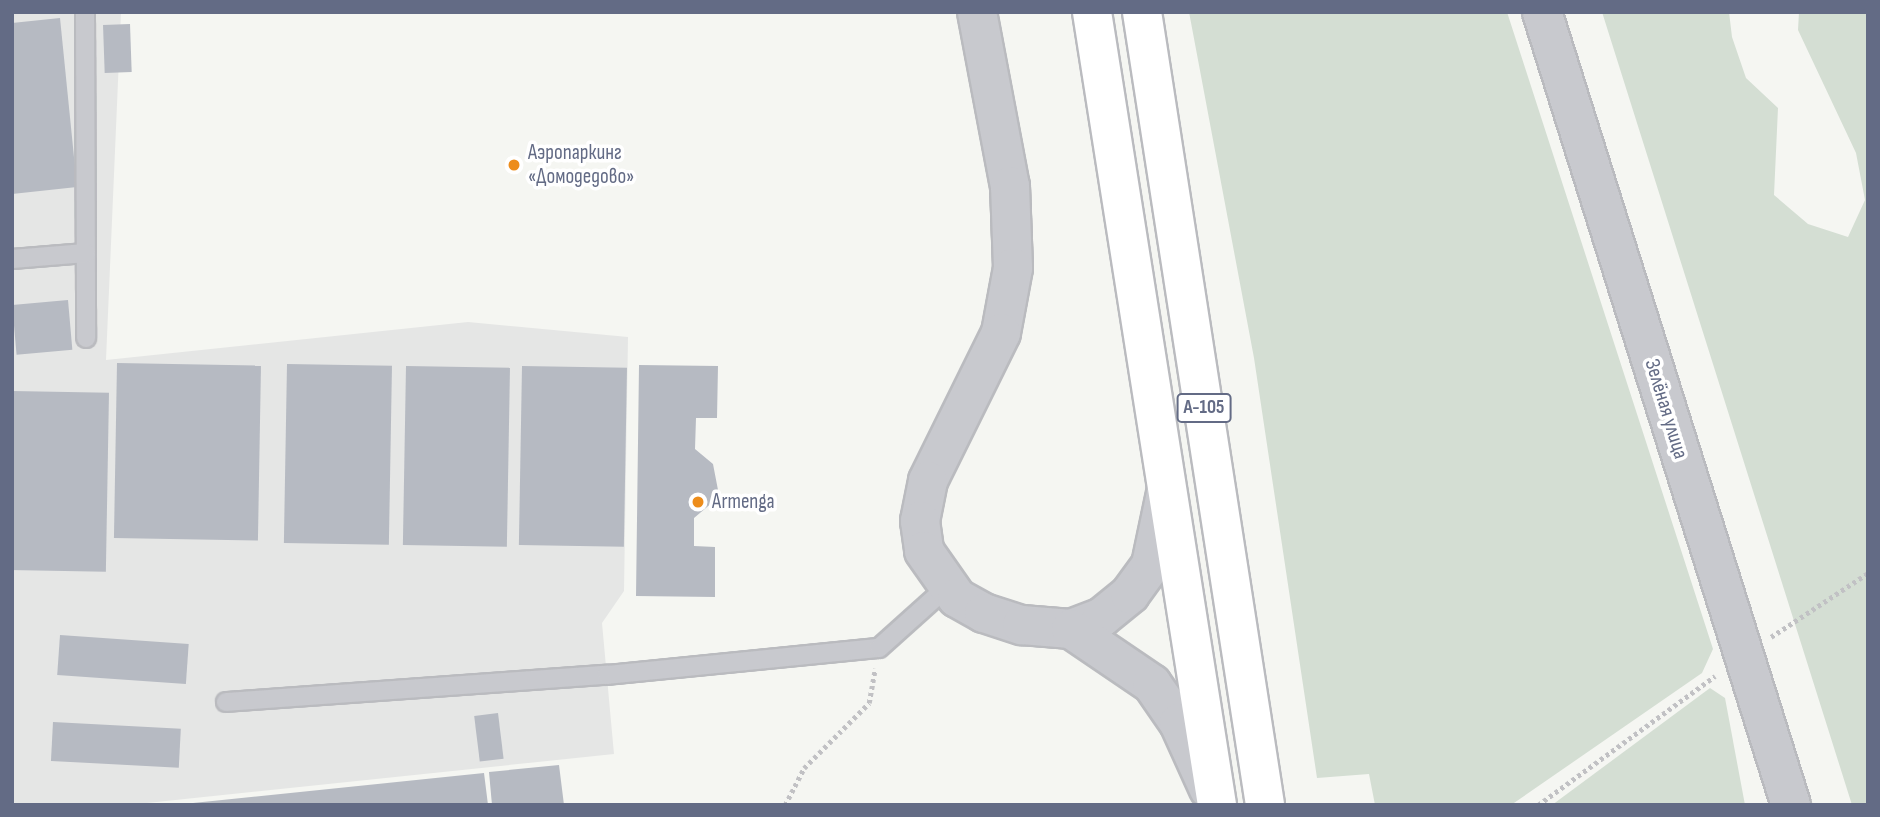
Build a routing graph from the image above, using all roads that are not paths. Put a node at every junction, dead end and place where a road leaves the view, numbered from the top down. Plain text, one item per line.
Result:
1 (85, 12) edge
2 (978, 12) edge
3 (1092, 12) edge
4 (1142, 12) edge
5 (1542, 12) edge
6 (86, 253) junction
7 (12, 259) edge
8 (86, 338) dead end
9 (1168, 481) junction
10 (947, 586) junction
11 (1071, 629) junction
12 (226, 702) dead end
13 (1216, 805) edge
14 (1265, 805) edge
15 (1791, 805) edge

1 - 6 lane
2 - 10 street
3 - 9 highway, А-105
4 - 14 highway, А-105
5 - 15 street, Зелёная улица
6 - 7 lane
6 - 8 lane
9 - 11 street
9 - 13 highway, А-105
10 - 11 street
10 - 12 lane
11 - 13 street

